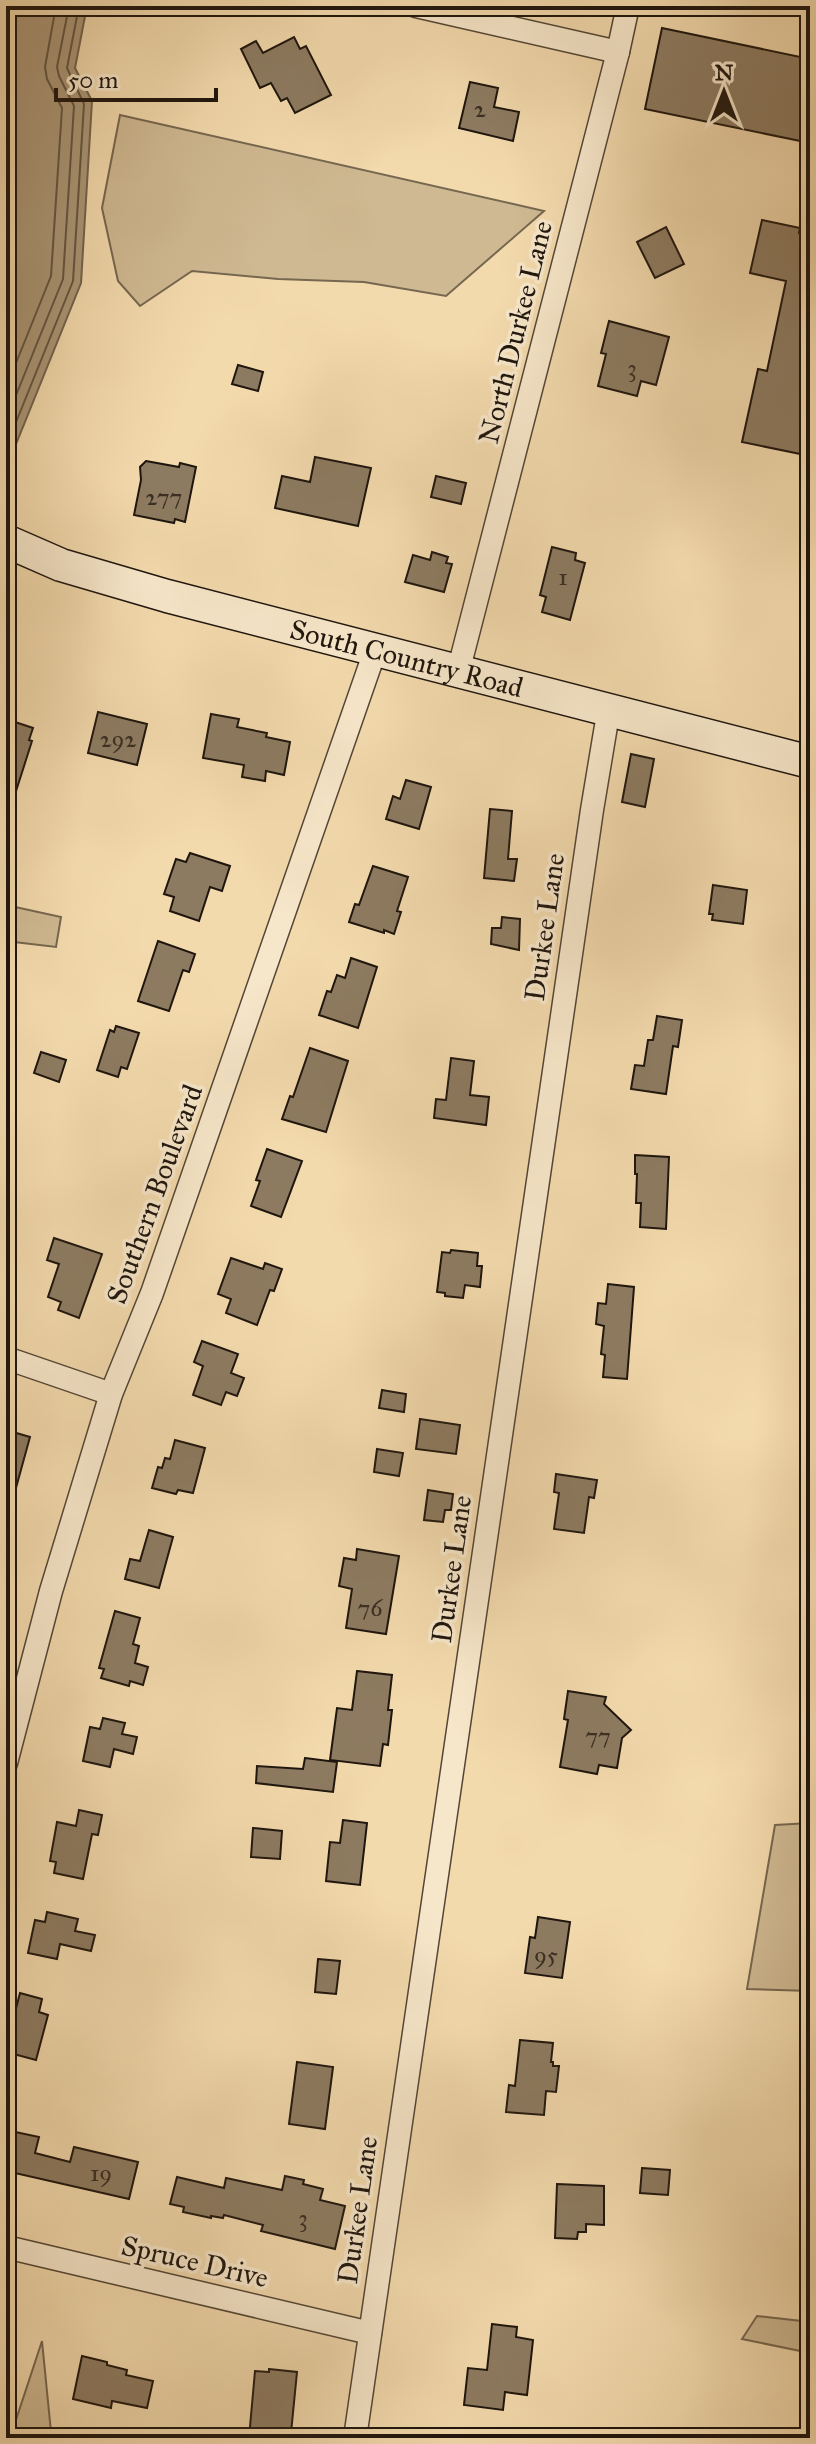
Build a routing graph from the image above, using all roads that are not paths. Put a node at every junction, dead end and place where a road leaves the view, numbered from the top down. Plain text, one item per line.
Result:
1 (416, 6) edge
2 (628, 6) edge
3 (618, 52) junction
4 (6, 541) edge
5 (375, 651) junction
6 (458, 672) junction
7 (609, 708) junction
8 (810, 762) edge
9 (6, 1358) edge
10 (111, 1394) junction
11 (6, 1763) edge
12 (6, 2247) edge
13 (370, 2333) junction
14 (355, 2438) edge

1 - 3 street
2 - 3 street, North Durkee Lane
3 - 6 street, North Durkee Lane
4 - 5 main road, South Country Road
5 - 6 main road, South Country Road
5 - 10 street, Southern Boulevard
6 - 7 main road, South Country Road
7 - 8 main road, South Country Road
7 - 13 street, Durkee Lane
9 - 10 street
10 - 11 street, Southern Boulevard
12 - 13 street, Spruce Drive
13 - 14 street, Durkee Lane

